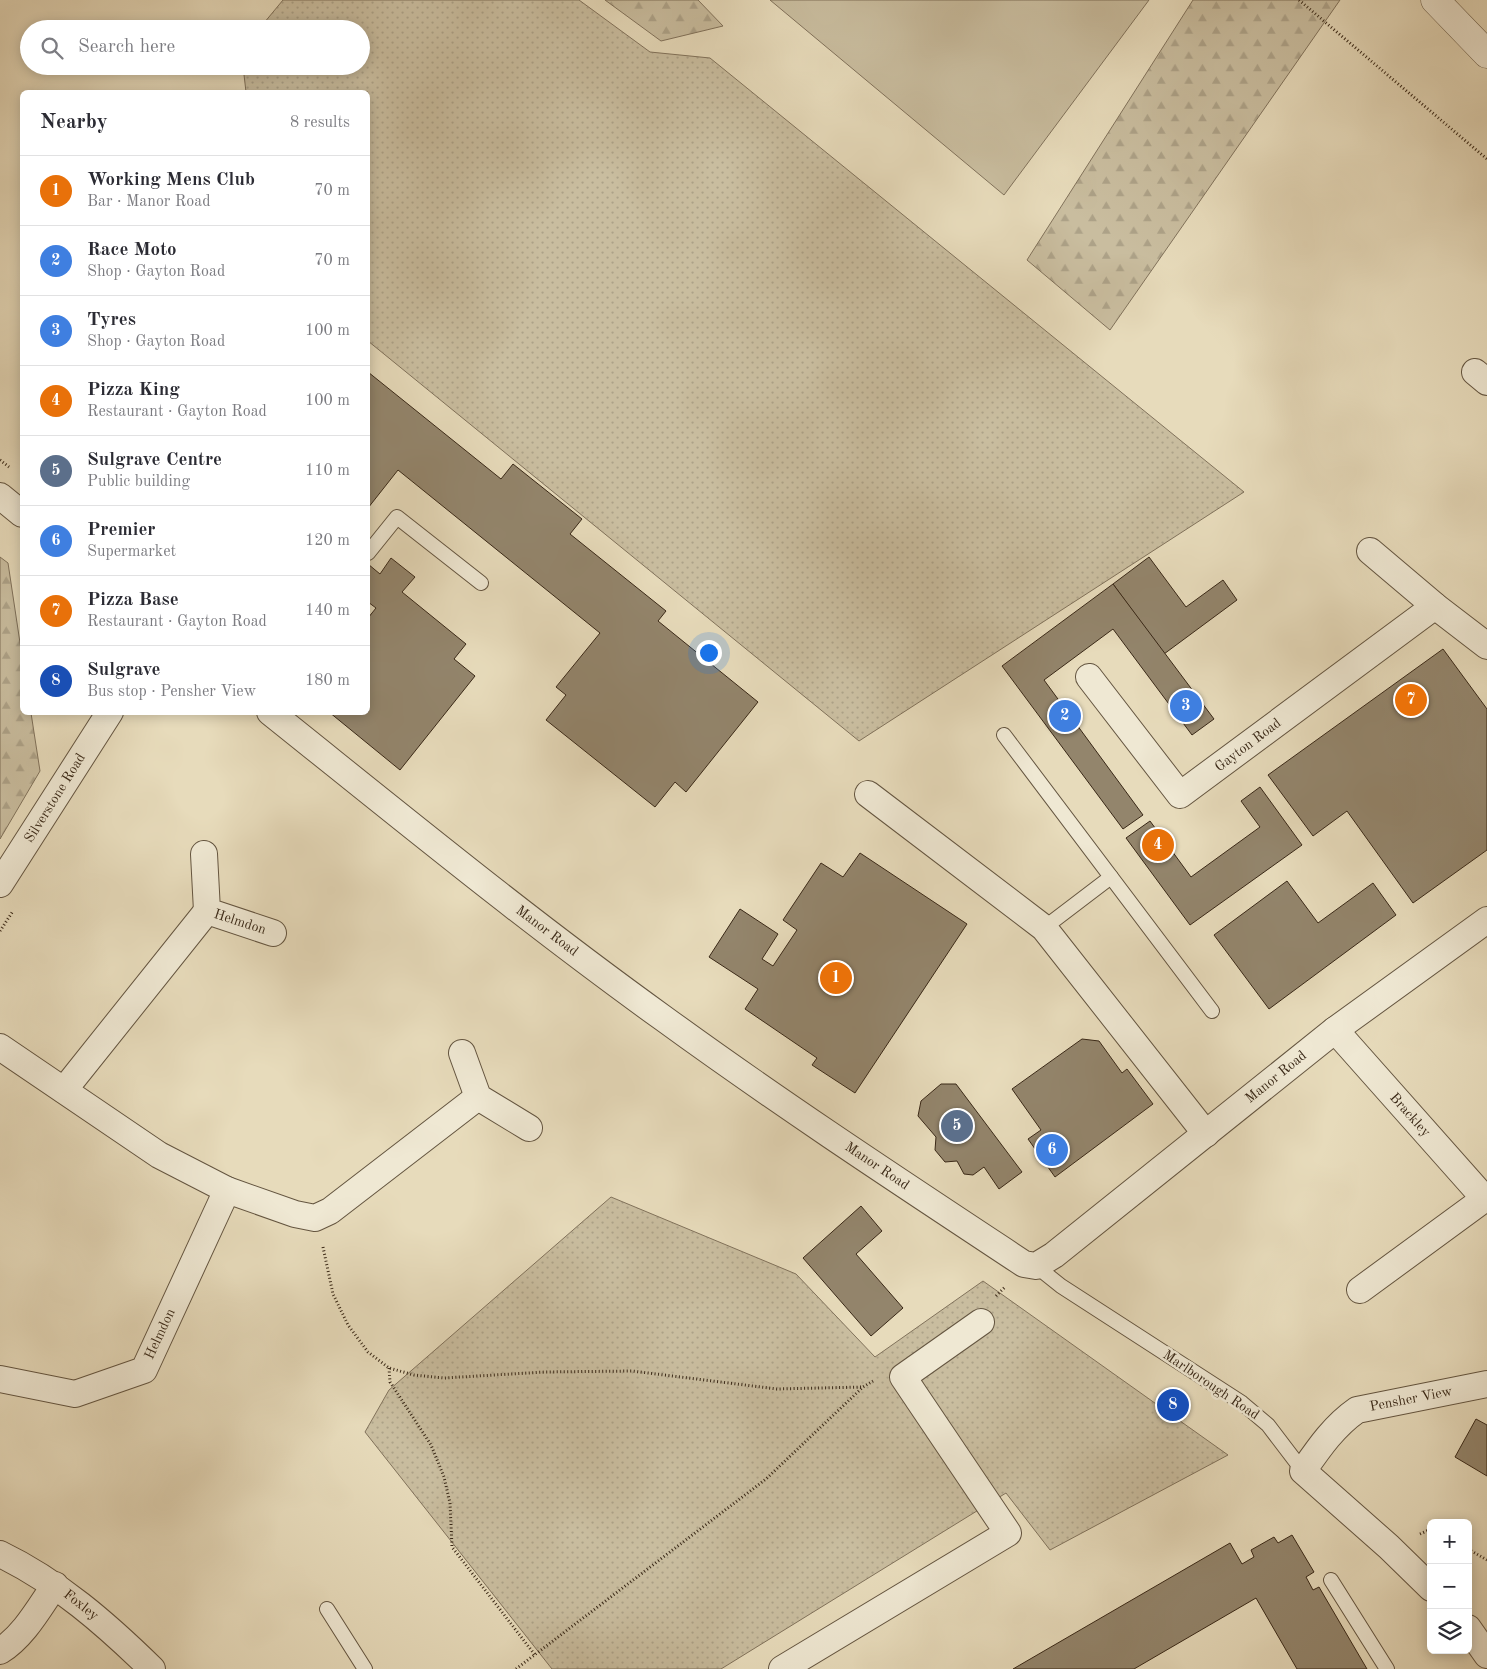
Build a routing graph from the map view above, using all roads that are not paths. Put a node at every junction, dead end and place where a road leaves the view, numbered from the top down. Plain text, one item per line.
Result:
1 (1435, 0) edge
2 (1487, 54) edge
3 (0, 496) edge
4 (20, 512) edge
5 (370, 551) edge
6 (1370, 551) dead end
7 (481, 583) dead end
8 (1435, 606) junction
9 (1487, 646) edge
10 (1089, 677) dead end
11 (108, 715) edge
12 (274, 715) edge
13 (1004, 735) dead end
14 (868, 794) dead end
15 (204, 854) dead end
16 (1111, 877) junction
17 (0, 884) edge
18 (207, 912) junction
19 (1487, 920) edge
20 (1044, 928) junction
21 (272, 933) dead end
22 (1212, 1011) dead end
23 (1335, 1030) junction
24 (0, 1047) edge
25 (462, 1053) dead end
26 (64, 1090) junction
27 (478, 1097) junction
28 (529, 1128) dead end
29 (1206, 1134) junction
30 (227, 1190) junction
31 (1486, 1198) edge
32 (1030, 1265) junction
33 (1360, 1290) dead end
34 (981, 1322) dead end
35 (0, 1379) edge
36 (1487, 1384) edge
37 (1303, 1471) junction
38 (0, 1554) edge
39 (1331, 1580) dead end
40 (1427, 1584) edge
41 (55, 1585) junction
42 (327, 1609) dead end
43 (1472, 1634) edge
44 (0, 1651) edge
45 (1487, 1655) edge
46 (152, 1669) edge
47 (365, 1669) edge
48 (782, 1669) edge
49 (1387, 1669) edge

1 - 2 street
3 - 4 street
5 - 7 lane
6 - 8 street
8 - 9 street
8 - 10 street, Gayton Road
11 - 17 street, Silverstone Road
12 - 32 street, Manor Road
13 - 16 lane
14 - 20 street
15 - 18 street, Helmdon
16 - 20 lane
16 - 22 lane
18 - 21 street, Helmdon
18 - 26 street, Helmdon
19 - 23 street, Manor Road
20 - 29 street
23 - 29 street, Manor Road
23 - 31 street, Brackley
24 - 26 street
25 - 27 street
26 - 30 street
27 - 28 street
27 - 30 street
29 - 32 street, Manor Road
30 - 35 street, Helmdon
31 - 33 street, Brackley
32 - 37 lane, Marlborough Road
34 - 48 street
36 - 37 street, Pensher View
37 - 40 street, Marlborough Road
38 - 41 street, Foxley
39 - 49 lane
41 - 44 street
41 - 46 street, Foxley
42 - 47 lane
43 - 45 street

